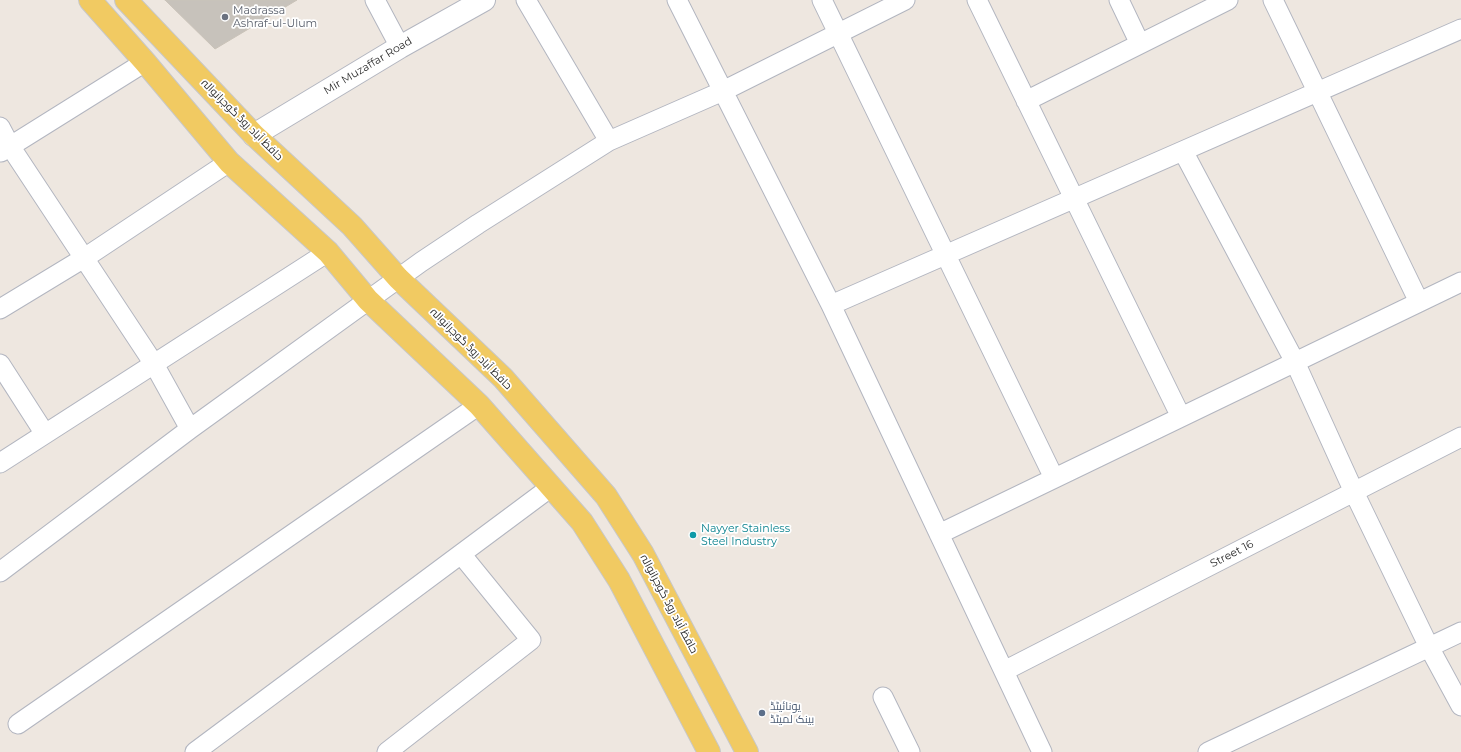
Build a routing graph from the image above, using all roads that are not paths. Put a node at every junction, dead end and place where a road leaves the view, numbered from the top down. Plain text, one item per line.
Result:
1 (90, 0) edge
2 (126, 0) edge
3 (375, 0) edge
4 (484, 0) edge
5 (526, 0) edge
6 (678, 0) edge
7 (822, 0) edge
8 (906, 0) edge
9 (977, 0) edge
10 (1119, 0) edge
11 (1228, 0) edge
12 (1273, 0) edge
13 (1461, 29) edge
14 (838, 33) junction
15 (1140, 44) junction
16 (400, 47) junction
17 (145, 62) junction
18 (723, 91) junction
19 (1317, 92) junction
20 (1026, 101) junction
21 (0, 127) edge
22 (254, 135) junction
23 (609, 141) junction
24 (5, 149) edge
25 (1183, 151) junction
26 (229, 162) junction
27 (1074, 199) junction
28 (328, 252) junction
29 (947, 255) junction
30 (84, 258) junction
31 (398, 278) junction
32 (1461, 282) edge
33 (368, 300) junction
34 (1419, 302) junction
35 (831, 305) junction
36 (0, 309) edge
37 (1295, 362) junction
38 (0, 364) edge
39 (154, 364) junction
40 (479, 405) junction
41 (1181, 417) junction
42 (190, 429) junction
43 (44, 434) junction
44 (1461, 437) edge
45 (0, 463) edge
46 (1054, 478) junction
47 (551, 487) junction
48 (1354, 492) junction
49 (939, 534) junction
50 (461, 554) junction
51 (0, 572) edge
52 (1461, 632) edge
53 (1429, 647) junction
54 (1004, 671) junction
55 (883, 697) dead end
56 (1461, 706) edge
57 (18, 724) dead end
58 (195, 752) edge
59 (387, 752) edge
60 (709, 752) edge
61 (747, 752) edge
62 (910, 752) edge
63 (1042, 752) edge
64 (1208, 752) edge

1 - 17 main road
2 - 22 main road, حافظ آباد روڈ گوجرانوالہ
3 - 16 street
4 - 16 street, Mir Muzaffar Road
5 - 23 street
6 - 18 street
7 - 14 street
8 - 14 street
9 - 20 street
10 - 15 street
11 - 15 street
12 - 19 street
13 - 19 street
14 - 18 street
14 - 29 street
15 - 20 street
16 - 22 street, Mir Muzaffar Road
17 - 24 street
17 - 26 main road
18 - 23 street
18 - 35 street
19 - 25 street
19 - 34 street
20 - 27 street
21 - 24 street
22 - 31 main road, حافظ آباد روڈ گوجرانوالہ
23 - 31 street
24 - 30 street
25 - 27 street
25 - 37 street
26 - 28 main road
26 - 30 street
27 - 29 street
27 - 41 street
28 - 33 main road
28 - 39 street
29 - 35 street
29 - 46 street
30 - 36 street
30 - 39 street
31 - 33 street
31 - 61 main road, حافظ آباد روڈ گوجرانوالہ
32 - 34 street
33 - 40 main road
33 - 42 street
34 - 37 street
35 - 49 street
37 - 41 street
37 - 48 street
38 - 43 street
39 - 42 street
39 - 43 street
40 - 47 main road
40 - 57 street
41 - 46 street
42 - 51 street
43 - 45 street
44 - 48 street, Street 16
46 - 49 street
47 - 50 street
47 - 60 main road
48 - 53 street
48 - 54 street, Street 16
49 - 54 street
50 - 58 street
50 - 59 street
52 - 53 street
53 - 56 street
53 - 64 street
54 - 63 street
55 - 62 street

